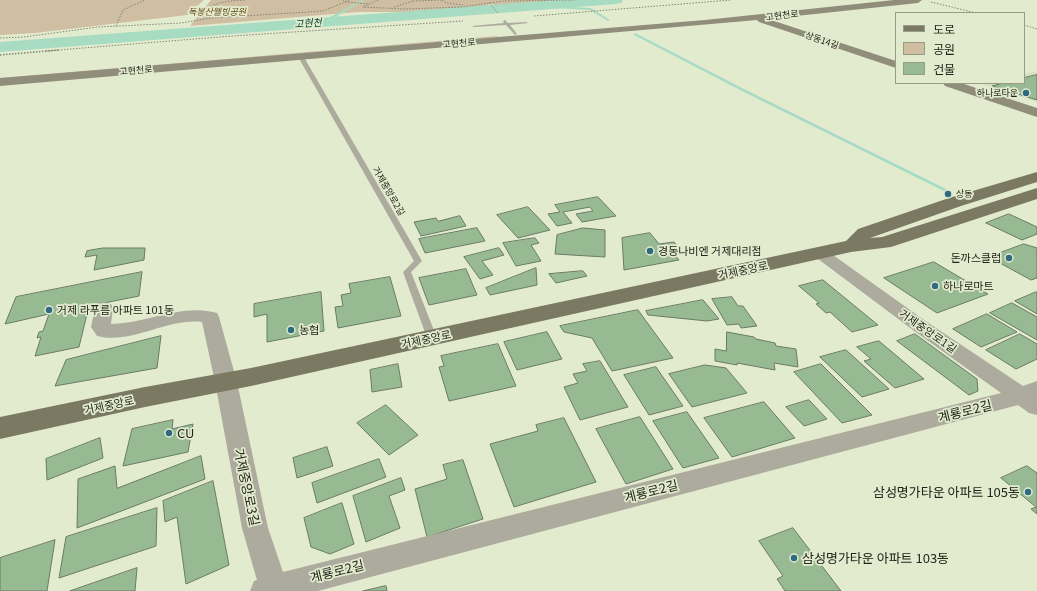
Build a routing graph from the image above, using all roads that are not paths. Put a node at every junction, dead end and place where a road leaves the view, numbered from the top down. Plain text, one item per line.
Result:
1 (885, 0) edge
2 (918, 0) edge
3 (822, 11) junction
4 (758, 16) junction
5 (502, 18) road end
6 (526, 22) dead end
7 (705, 23) junction
8 (507, 24) junction
9 (784, 25) junction
10 (474, 26) dead end
11 (515, 34) junction
12 (299, 56) junction
13 (895, 60) edge
14 (895, 65) edge
15 (0, 76) edge
16 (0, 82) edge
17 (952, 84) edge
18 (966, 84) edge
19 (1037, 108) edge
20 (1037, 113) edge
21 (1037, 177) edge
22 (1037, 193) edge
23 (852, 246) junction
24 (820, 253) junction
25 (104, 308) dead end
26 (432, 338) junction
27 (226, 382) junction
28 (1032, 397) edge
29 (0, 428) edge
30 (271, 590) edge

1 - 4 street, 고현천로
2 - 3 street, 고현천로
3 - 4 street, 고현천로
3 - 9 street
4 - 7 street, 고현천로
4 - 9 street, 상동14길
4 - 11 street, 고현천로
5 - 8 lane
6 - 8 lane
7 - 9 street
7 - 12 street, 고현천로
8 - 10 lane
8 - 11 lane
9 - 13 street, 상동14길
9 - 14 street, 상동14길
11 - 15 street, 고현천로
12 - 16 street, 고현천로
12 - 26 lane, 거제중앙로2길
17 - 20 street
18 - 19 street
21 - 23 main road
22 - 23 main road, 거제중앙로
23 - 24 main road, 거제중앙로
24 - 26 main road, 거제중앙로
24 - 28 street, 거제중앙로1길
25 - 27 street, 거제중앙로3길
26 - 27 main road, 거제중앙로
27 - 29 main road, 거제중앙로
27 - 30 street, 거제중앙로3길
28 - 30 street, 계룡로2길

